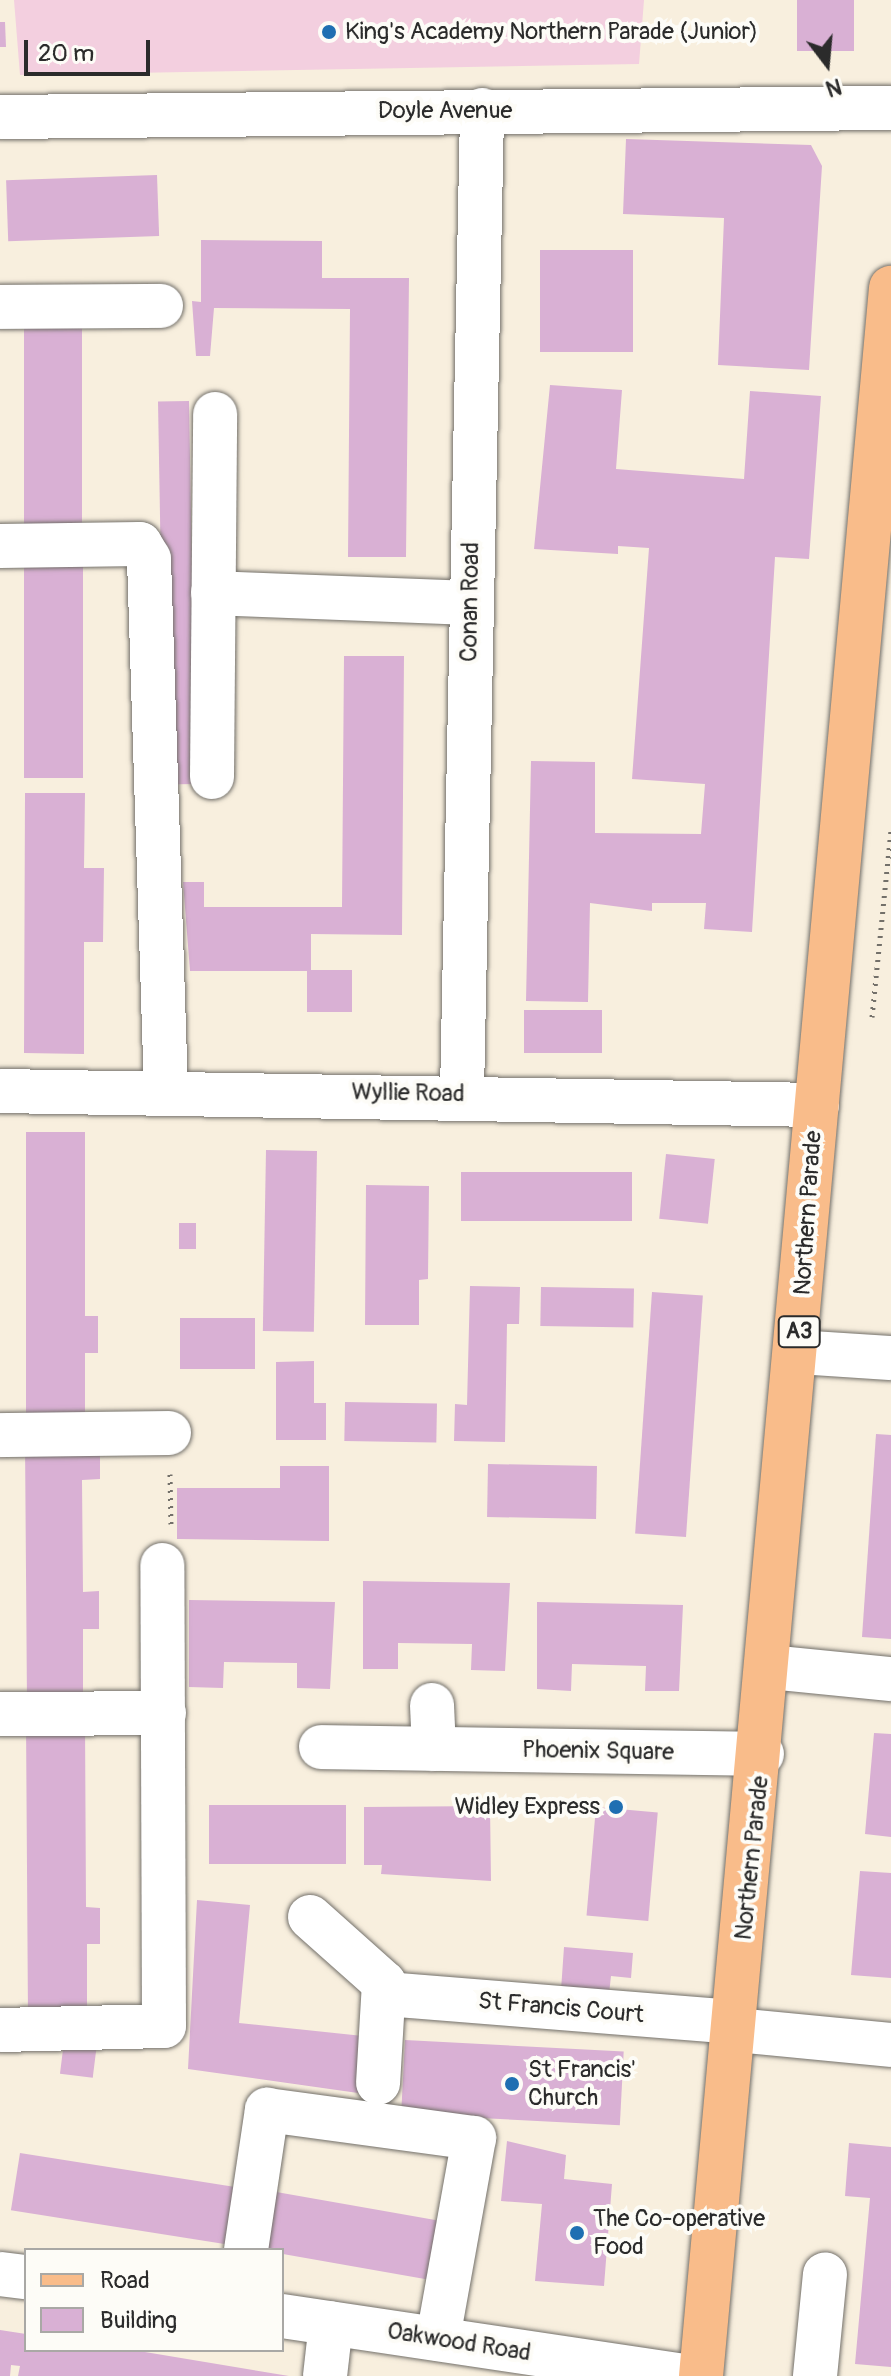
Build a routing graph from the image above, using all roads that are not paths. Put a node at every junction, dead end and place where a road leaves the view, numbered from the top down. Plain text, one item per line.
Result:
1 (891, 108) edge
2 (482, 110) junction
3 (0, 117) edge
4 (891, 288) edge
5 (161, 306) dead end
6 (0, 307) edge
7 (215, 414) dead end
8 (879, 538) edge
9 (0, 546) edge
10 (213, 593) junction
11 (469, 603) junction
12 (212, 777) dead end
13 (0, 1091) edge
14 (166, 1091) junction
15 (462, 1093) junction
16 (817, 1105) junction
17 (798, 1352) junction
18 (891, 1358) edge
19 (169, 1433) road end
20 (0, 1435) edge
21 (162, 1565) road end
22 (770, 1667) junction
23 (891, 1679) edge
24 (432, 1705) dead end
25 (164, 1713) junction
26 (0, 1714) edge
27 (321, 1747) dead end
28 (434, 1749) junction
29 (762, 1754) junction
30 (310, 1917) dead end
31 (386, 1994) junction
32 (736, 2026) junction
33 (0, 2030) edge
34 (891, 2045) edge
35 (378, 2083) dead end
36 (246, 2248) edge
37 (0, 2274) edge
38 (825, 2274) dead end
39 (24, 2277) edge
40 (284, 2316) edge
41 (331, 2323) junction
42 (438, 2339) junction
43 (325, 2376) edge
44 (683, 2376) edge
45 (701, 2376) edge
46 (815, 2376) edge

1 - 2 street, Doyle Avenue
2 - 3 street, Doyle Avenue
2 - 11 street, Conan Road
4 - 8 main road, Northern Parade / A3
5 - 6 street
7 - 10 street
8 - 16 main road, Northern Parade / A3
9 - 14 street
10 - 11 street
10 - 12 street
11 - 15 street, Conan Road
13 - 14 street, Wyllie Road
14 - 15 street, Wyllie Road
15 - 16 street, Wyllie Road
16 - 17 main road, Northern Parade / A3
17 - 18 street
17 - 22 main road, Northern Parade / A3
19 - 20 street
21 - 25 street
22 - 23 street
22 - 29 main road, Northern Parade / A3
24 - 28 street
25 - 26 street
25 - 33 street
27 - 28 street, Phoenix Square
28 - 29 street, Phoenix Square
29 - 32 main road, Northern Parade / A3
30 - 31 street
31 - 32 street, St Francis Court
31 - 35 street
32 - 34 street, St Francis Court
32 - 45 main road, Northern Parade / A3
36 - 42 street
37 - 39 street
38 - 46 street
40 - 41 street, Oakwood Road
41 - 42 street, Oakwood Road
41 - 43 street
42 - 44 street, Oakwood Road

